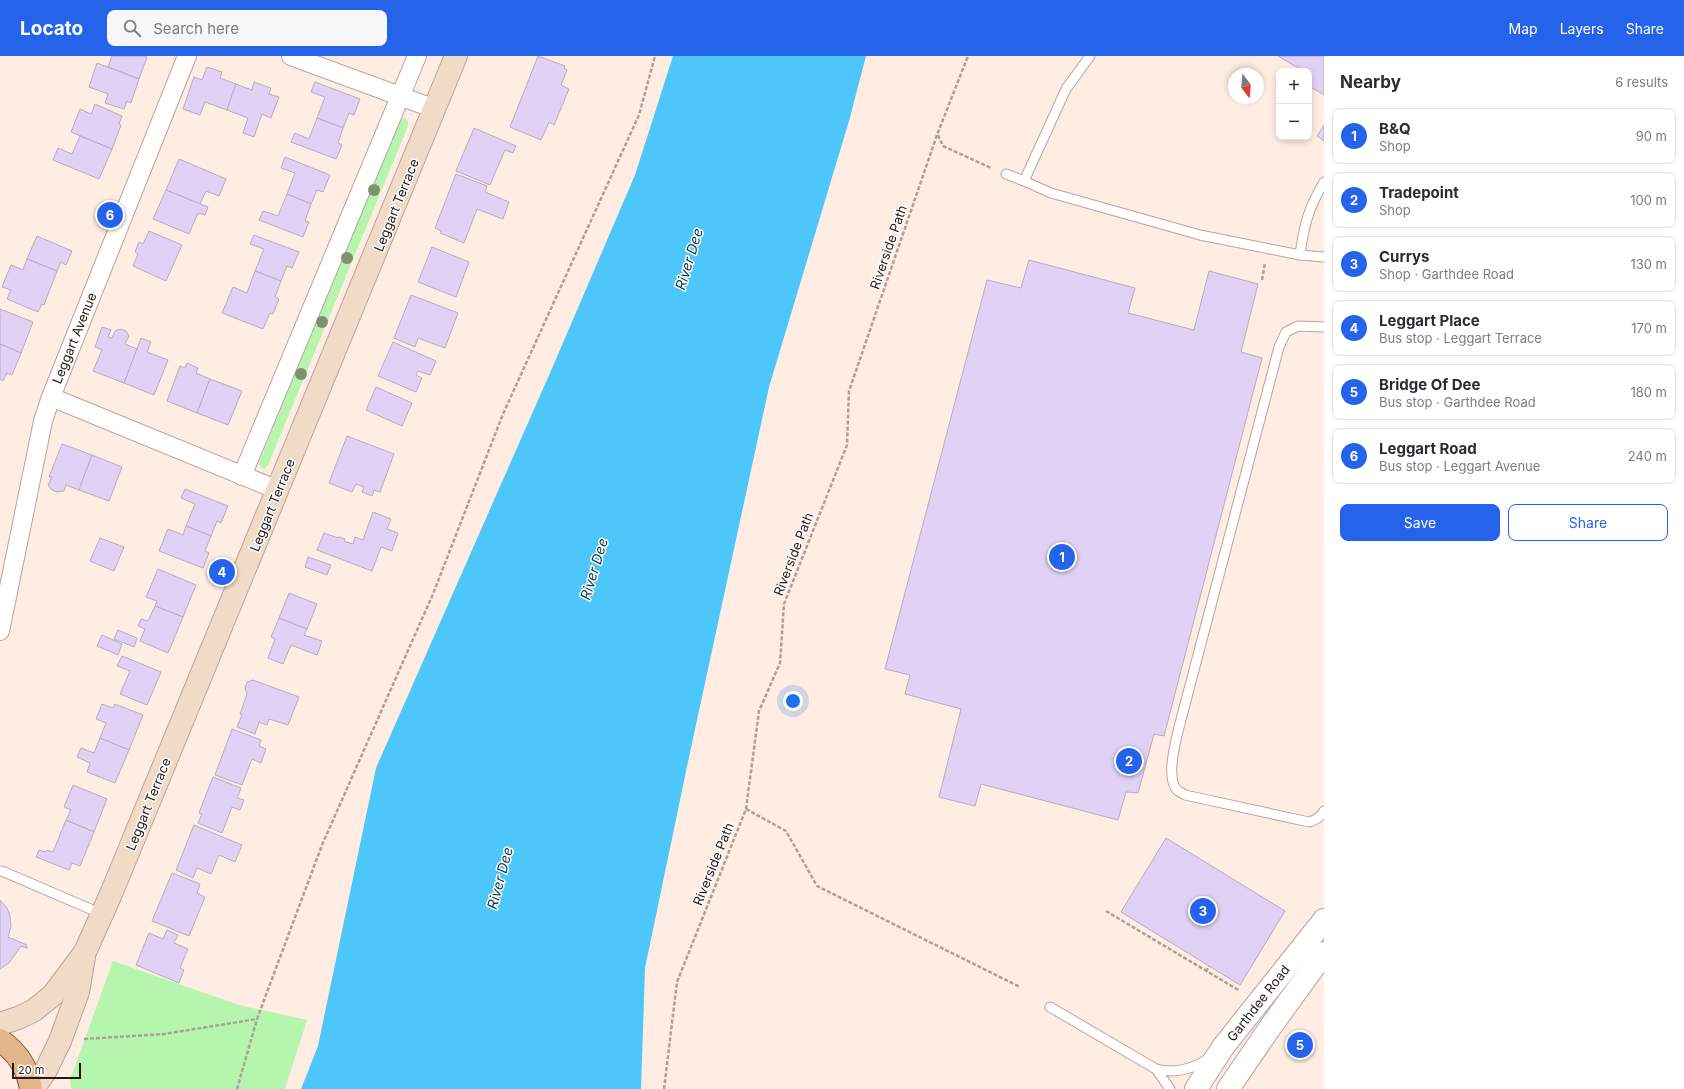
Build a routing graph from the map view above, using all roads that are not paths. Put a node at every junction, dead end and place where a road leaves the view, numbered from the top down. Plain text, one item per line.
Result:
1 (187, 56) edge
2 (291, 56) edge
3 (417, 56) edge
4 (456, 56) edge
5 (1090, 56) edge
6 (400, 96) junction
7 (435, 109) junction
8 (1006, 174) road end
9 (1024, 180) junction
10 (1324, 182) edge
11 (1300, 255) junction
12 (1324, 258) edge
13 (1324, 327) edge
14 (51, 397) junction
15 (242, 476) junction
16 (278, 490) junction
17 (0, 632) edge
18 (1324, 811) edge
19 (2, 870) dead end
20 (102, 914) junction
21 (1324, 920) edge
22 (85, 952) junction
23 (1324, 954) edge
24 (1050, 1007) dead end
25 (0, 1024) edge
26 (0, 1040) edge
27 (1223, 1047) junction
28 (1156, 1069) junction
29 (32, 1089) edge
30 (1170, 1089) edge
31 (1196, 1089) edge
32 (1228, 1089) edge

1 - 14 street, Leggart Avenue
2 - 6 street
3 - 6 street
4 - 7 main road, Leggart Terrace
5 - 9 lane
6 - 7 street
6 - 15 street
7 - 16 main road, Leggart Terrace
8 - 9 lane
9 - 11 lane
10 - 11 lane
11 - 12 lane
13 - 18 lane
14 - 15 street
14 - 17 street, Leggart Avenue
15 - 16 street
16 - 20 main road, Leggart Terrace
19 - 20 lane
20 - 22 main road, Leggart Terrace
21 - 27 street, Garthdee Road
22 - 25 main road
22 - 29 main road
23 - 32 street, Garthdee Road
24 - 28 lane
26 - 29 main road
27 - 28 lane
27 - 31 street, Garthdee Road
28 - 30 lane

